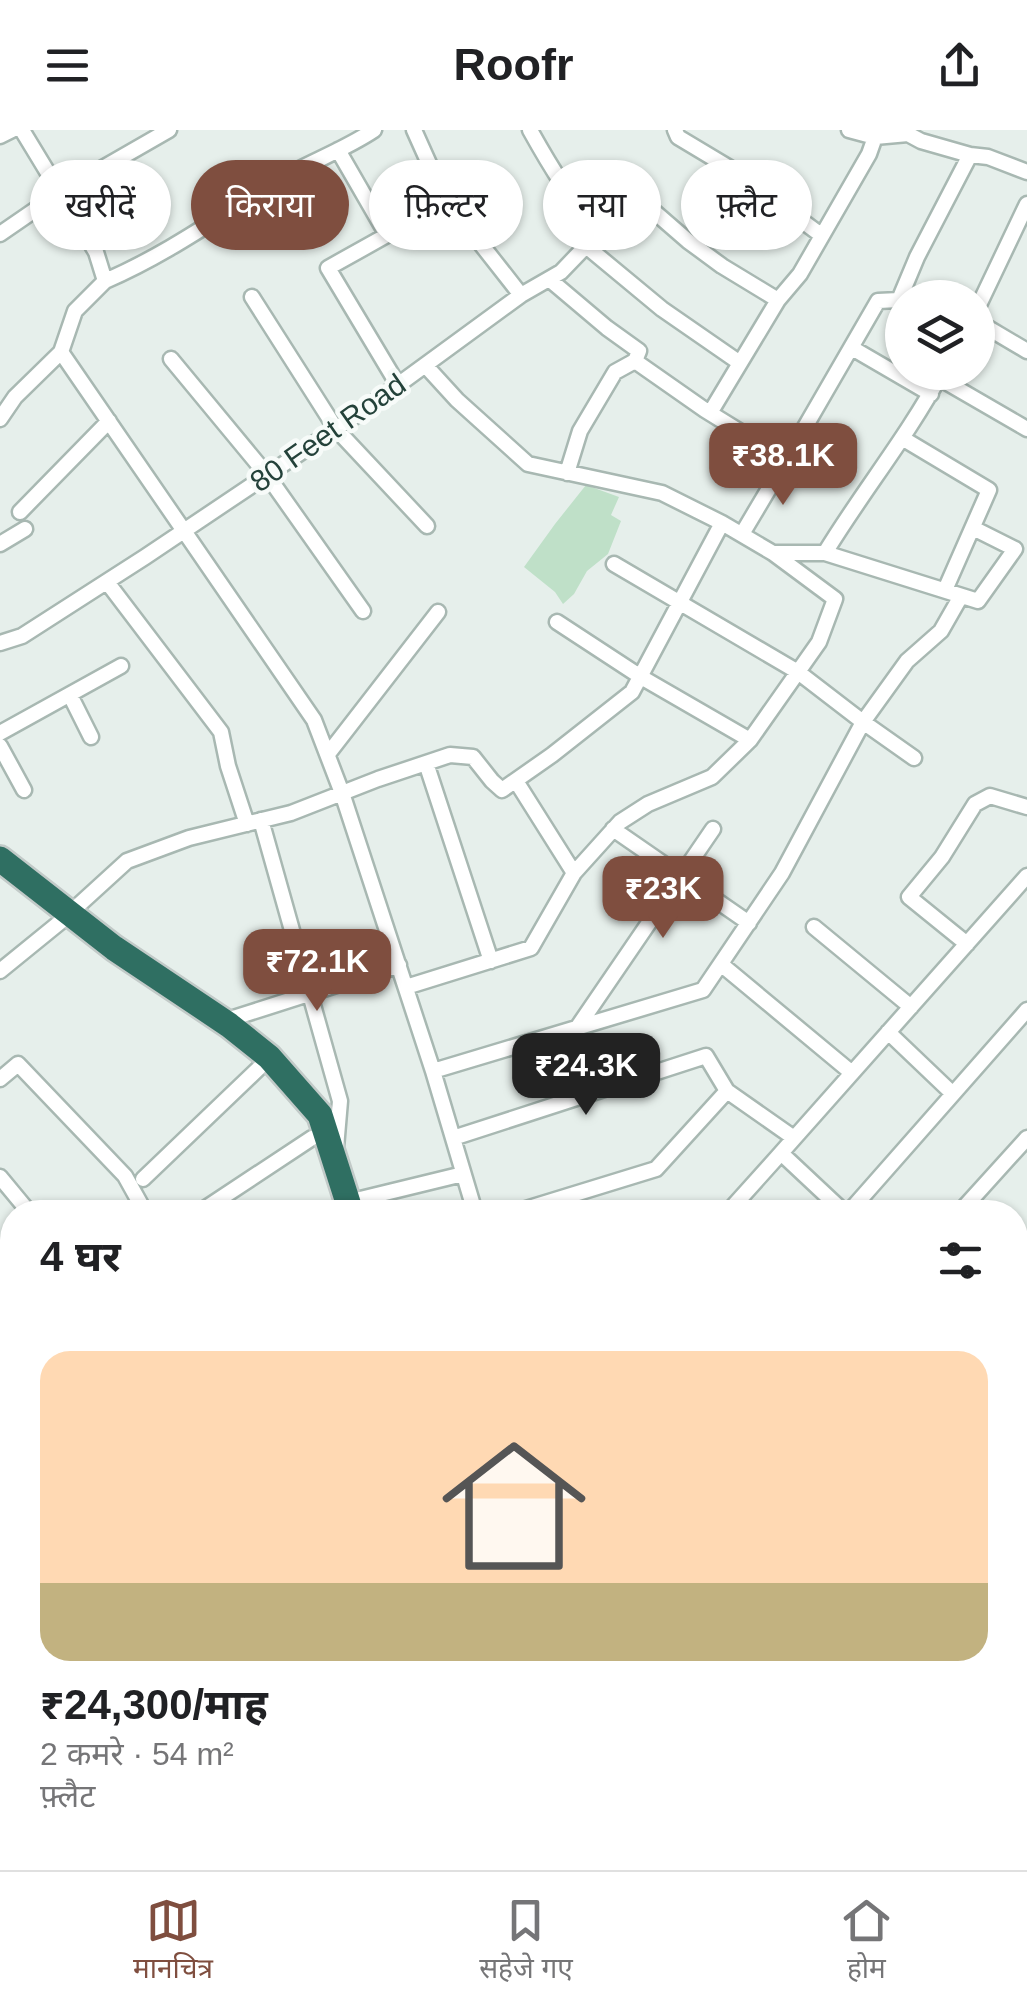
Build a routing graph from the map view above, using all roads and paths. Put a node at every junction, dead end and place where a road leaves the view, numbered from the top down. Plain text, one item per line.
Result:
1 (12, 130) edge
2 (22, 130) edge
3 (169, 130) edge
4 (374, 130) edge
5 (414, 130) edge
6 (530, 130) edge
7 (675, 130) edge
8 (848, 130) edge
9 (908, 132) edge
10 (0, 136) edge
11 (875, 137) junction
12 (338, 150) junction
13 (970, 155) junction
14 (41, 160) edge
15 (117, 160) edge
16 (427, 160) edge
17 (547, 160) edge
18 (1027, 172) edge
19 (1027, 204) edge
20 (369, 205) edge
21 (30, 213) edge
22 (661, 218) edge
23 (0, 234) edge
24 (821, 235) junction
25 (369, 245) edge
26 (95, 250) edge
27 (486, 250) edge
28 (582, 250) edge
29 (591, 250) edge
30 (549, 279) junction
31 (991, 280) edge
32 (105, 281) junction
33 (521, 294) junction
34 (252, 296) dead end
35 (778, 300) junction
36 (995, 332) edge
37 (852, 348) junction
38 (1027, 350) edge
39 (61, 352) junction
40 (171, 360) dead end
41 (635, 361) junction
42 (740, 363) junction
43 (425, 366) junction
44 (398, 385) junction
45 (933, 390) edge
46 (965, 390) edge
47 (931, 394) junction
48 (710, 413) junction
49 (0, 419) edge
50 (109, 421) junction
51 (336, 429) junction
52 (1027, 429) edge
53 (902, 438) junction
54 (786, 460) junction
55 (566, 473) junction
56 (267, 476) junction
57 (20, 512) dead end
58 (722, 523) junction
59 (427, 526) dead end
60 (25, 528) dead end
61 (972, 528) junction
62 (184, 531) junction
63 (742, 534) junction
64 (0, 544) edge
65 (773, 553) junction
66 (824, 553) junction
67 (614, 564) dead end
68 (107, 582) junction
69 (945, 590) junction
70 (961, 596) junction
71 (681, 603) junction
72 (363, 611) dead end
73 (438, 612) dead end
74 (556, 622) dead end
75 (0, 644) edge
76 (121, 666) dead end
77 (798, 672) junction
78 (640, 677) junction
79 (70, 695) junction
80 (863, 722) junction
81 (0, 734) edge
82 (92, 737) dead end
83 (750, 740) junction
84 (0, 746) edge
85 (328, 754) junction
86 (914, 758) dead end
87 (426, 763) junction
88 (516, 780) junction
89 (24, 790) dead end
90 (342, 793) junction
91 (1027, 807) edge
92 (254, 822) junction
93 (712, 829) dead end
94 (614, 830) junction
95 (0, 859) edge
96 (574, 873) junction
97 (1027, 876) edge
98 (680, 877) junction
99 (0, 878) edge
100 (904, 898) dead end
101 (64, 918) junction
102 (748, 923) junction
103 (814, 927) dead end
104 (966, 946) junction
105 (491, 960) junction
106 (722, 965) junction
107 (399, 966) junction
108 (0, 971) edge
109 (406, 987) junction
110 (310, 993) junction
111 (911, 1006) junction
112 (1027, 1010) edge
113 (223, 1022) junction
114 (577, 1028) junction
115 (888, 1032) junction
116 (259, 1068) junction
117 (433, 1071) junction
118 (852, 1074) junction
119 (0, 1079) edge
120 (727, 1091) junction
121 (953, 1094) junction
122 (312, 1138) junction
123 (453, 1138) junction
124 (794, 1138) junction
125 (1025, 1144) edge
126 (781, 1153) junction
127 (334, 1158) junction
128 (464, 1174) junction
129 (0, 1177) edge
130 (143, 1179) dead end
131 (19, 1200) edge
132 (138, 1200) edge
133 (218, 1200) edge
134 (341, 1200) edge
135 (343, 1200) edge
136 (376, 1200) edge
137 (472, 1200) edge
138 (555, 1200) edge
139 (739, 1200) edge
140 (833, 1200) edge
141 (857, 1200) edge
142 (977, 1200) edge

1 - 10 street
2 - 14 street
3 - 15 street
4 - 12 street
5 - 16 street
6 - 17 street
7 - 24 street
8 - 11 street
9 - 11 street
9 - 13 street
11 - 24 street
12 - 20 street
12 - 32 street
13 - 18 street
13 - 37 street
19 - 31 street
21 - 23 street
22 - 35 street, 80 Feet Road
24 - 35 street
25 - 44 street
26 - 32 street
27 - 33 street
28 - 30 street, 80 Feet Road
29 - 42 street
30 - 33 street, 80 Feet Road
30 - 41 street
32 - 39 street
33 - 43 street, 80 Feet Road
34 - 51 street
35 - 42 street
36 - 38 street
37 - 47 street
37 - 54 street
39 - 49 street
39 - 50 street
40 - 56 street
41 - 48 street
41 - 55 street
42 - 48 street
43 - 44 street, 80 Feet Road
43 - 55 street
44 - 51 street, 80 Feet Road
45 - 47 street
46 - 52 street
47 - 53 street
48 - 54 street
50 - 57 street
50 - 62 street
51 - 56 street, 80 Feet Road
51 - 59 street
53 - 61 street
53 - 66 street
54 - 63 street
55 - 58 street
56 - 62 street, 80 Feet Road
56 - 72 street
58 - 63 street
58 - 71 street
60 - 64 street
61 - 69 street
61 - 70 street
62 - 68 street, 80 Feet Road
62 - 85 street
63 - 65 street
65 - 66 street
65 - 77 street
66 - 69 street
67 - 71 street
68 - 75 street, 80 Feet Road
68 - 92 street
69 - 70 street
70 - 80 street
71 - 77 street
71 - 78 street
73 - 85 street
74 - 78 street
76 - 79 street
77 - 80 street
77 - 83 street
78 - 83 street
78 - 88 street
79 - 81 street
79 - 82 street
80 - 86 street
80 - 102 street
83 - 94 street
84 - 89 street
85 - 90 street
87 - 88 street
87 - 90 street
87 - 105 street
88 - 96 street
90 - 92 street
90 - 107 street
91 - 104 street
92 - 101 street
92 - 110 street
93 - 98 street
94 - 96 street
94 - 98 street
95 - 101 highway
96 - 105 street
97 - 104 street
98 - 102 street
98 - 114 street
99 - 101 highway
100 - 104 street
101 - 108 street
101 - 113 highway
101 - 116 highway
102 - 106 street
103 - 111 street
104 - 111 street
105 - 109 street
106 - 114 street
106 - 118 street
107 - 109 street
107 - 110 street
109 - 117 street
110 - 113 street
110 - 127 street
111 - 115 street
112 - 121 street
113 - 127 highway
114 - 117 street
115 - 118 street
115 - 121 street
116 - 122 highway
116 - 130 street
117 - 123 street
118 - 124 street
119 - 132 street
120 - 123 street
120 - 124 street
120 - 138 street
121 - 141 street
122 - 133 street
122 - 134 highway
123 - 128 street
124 - 126 street
125 - 142 street
126 - 139 street
126 - 140 street
127 - 135 highway
128 - 136 street
128 - 137 street
129 - 131 street

